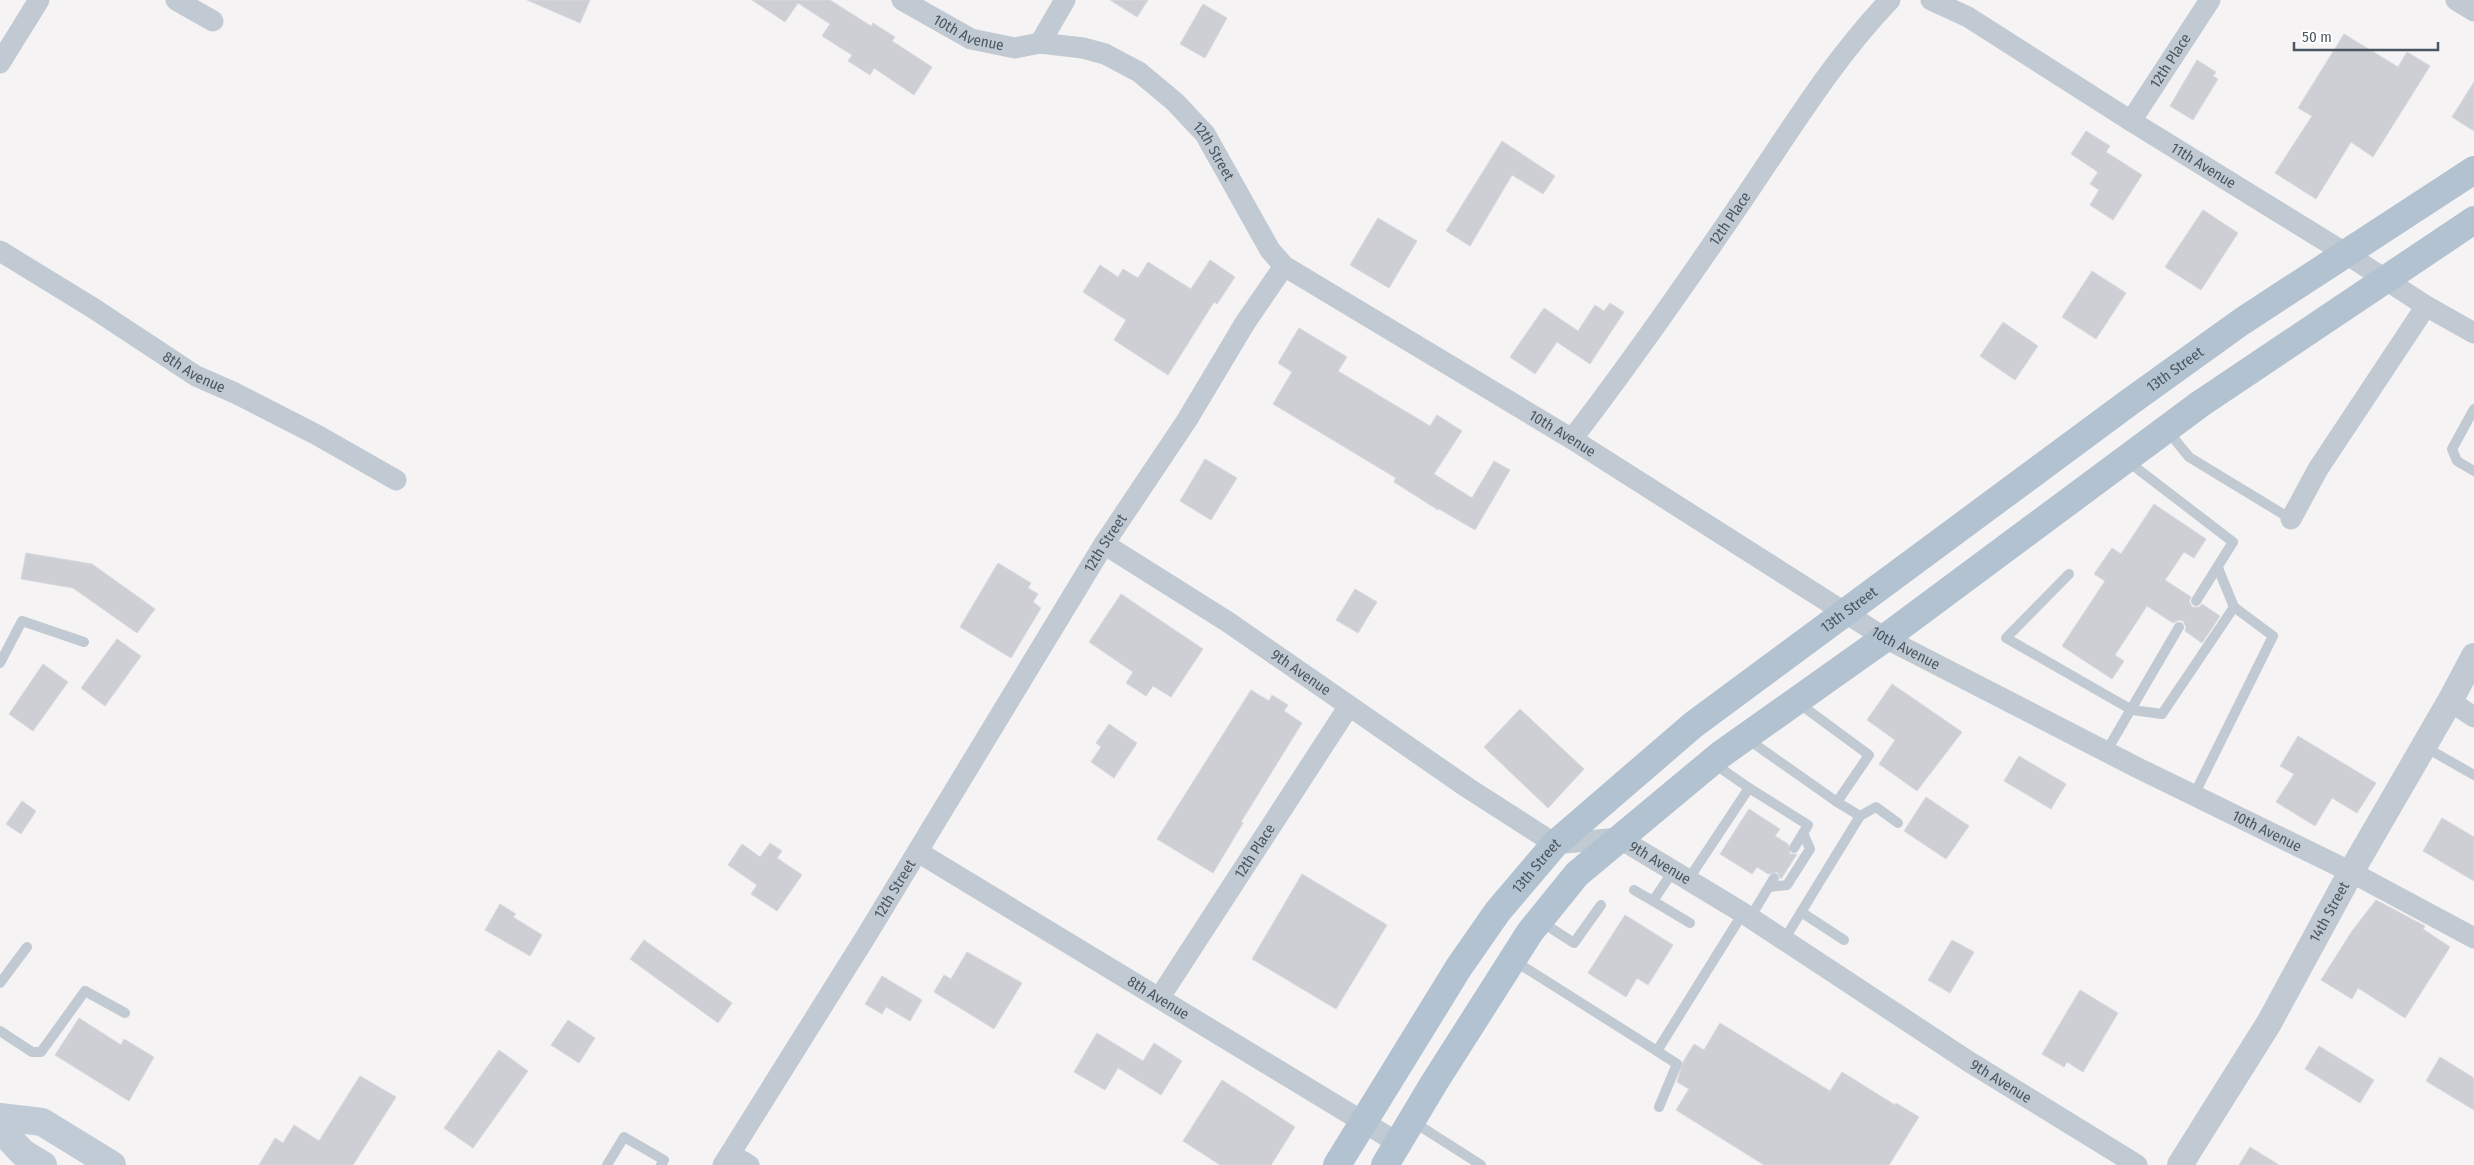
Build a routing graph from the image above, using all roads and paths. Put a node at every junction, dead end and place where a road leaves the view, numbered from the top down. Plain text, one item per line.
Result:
1 (39, 0) edge
2 (176, 0) edge
3 (902, 0) edge
4 (1065, 0) edge
5 (1890, 0) edge
6 (1931, 0) edge
7 (2210, 0) edge
8 (2456, 0) edge
9 (2474, 11) edge
10 (213, 21) dead end
11 (1040, 43) junction
12 (0, 64) edge
13 (2131, 122) junction
14 (2474, 170) edge
15 (2474, 220) edge
16 (0, 250) edge
17 (2345, 253) junction
18 (1284, 266) junction
19 (2383, 279) junction
20 (2426, 306) junction
21 (2474, 333) edge
22 (2474, 409) edge
23 (2167, 429) junction
24 (1572, 439) junction
25 (2126, 460) junction
26 (2474, 471) edge
27 (396, 480) dead end
28 (2291, 519) joint
29 (1104, 544) junction
30 (2218, 568) junction
31 (2069, 574) dead end
32 (2196, 600) dead end
33 (2234, 607) junction
34 (1846, 612) junction
35 (2179, 628) dead end
36 (1885, 638) junction
37 (84, 642) dead end
38 (2474, 656) edge
39 (0, 664) edge
40 (2450, 701) junction
41 (1796, 702) junction
42 (1349, 706) junction
43 (2132, 710) junction
44 (2474, 717) edge
45 (1745, 738) junction
46 (2423, 746) junction
47 (2106, 752) junction
48 (1711, 762) junction
49 (2474, 774) edge
50 (1749, 788) junction
51 (2194, 795) junction
52 (1837, 802) junction
53 (1860, 816) junction
54 (1898, 823) dead end
55 (1803, 834) junction
56 (1619, 838) junction
57 (1555, 844) junction
58 (1794, 848) dead end
59 (918, 852) junction
60 (2350, 872) junction
61 (1681, 876) junction
62 (1634, 890) dead end
63 (1654, 901) junction
64 (1601, 905) dead end
65 (1801, 912) junction
66 (1746, 915) junction
67 (1539, 921) junction
68 (1690, 923) dead end
69 (2474, 938) edge
70 (1784, 940) junction
71 (1844, 940) dead end
72 (27, 948) dead end
73 (1512, 960) junction
74 (0, 983) edge
75 (1160, 997) junction
76 (125, 1013) dead end
77 (0, 1031) edge
78 (1657, 1051) junction
79 (1659, 1107) dead end
80 (0, 1117) edge
81 (1363, 1122) junction
82 (0, 1129) edge
83 (1398, 1143) edge
84 (726, 1160) edge
85 (43, 1165) edge
86 (112, 1165) edge
87 (607, 1165) edge
88 (662, 1165) edge
89 (749, 1165) edge
90 (1337, 1165) edge
91 (1481, 1165) edge
92 (2137, 1165) edge
93 (2180, 1165) edge

1 - 12 street
2 - 10 street
3 - 11 street, 10th Avenue
4 - 11 street
5 - 24 street, 12th Place
6 - 13 street, 11th Avenue
7 - 13 street, 12th Place
8 - 9 street
11 - 18 street, 12th Street
13 - 17 street, 11th Avenue
14 - 17 main road, 13th Street
15 - 19 main road
16 - 27 street, 8th Avenue
17 - 19 street, 11th Avenue
17 - 34 main road, 13th Street
18 - 24 street, 10th Avenue
18 - 29 street, 12th Street
19 - 20 street, 11th Avenue
19 - 23 main road
20 - 21 street, 11th Avenue
20 - 28 street
22 - 26 lane
23 - 25 main road
23 - 28 lane
24 - 34 street, 10th Avenue
25 - 30 lane
25 - 36 main road
29 - 42 street, 9th Avenue
29 - 59 street, 12th Street
30 - 32 lane
30 - 33 lane
31 - 43 lane
33 - 43 lane
33 - 51 lane
34 - 36 street, 10th Avenue
34 - 57 main road, 13th Street
35 - 43 lane
36 - 41 main road
36 - 47 street, 10th Avenue
37 - 39 lane
38 - 40 street, 14th Street
40 - 44 street
40 - 46 street, 14th Street
41 - 45 main road
41 - 52 lane
42 - 57 street, 9th Avenue
42 - 75 street, 12th Place
43 - 47 lane
45 - 48 main road
45 - 52 lane
46 - 49 lane
46 - 60 street, 14th Street
47 - 51 street, 10th Avenue
48 - 50 lane
48 - 56 main road
50 - 55 lane
50 - 61 lane
51 - 60 street, 10th Avenue
52 - 53 lane
53 - 54 lane
53 - 65 lane
55 - 58 lane
55 - 66 lane
56 - 57 street, 9th Avenue
56 - 61 street, 9th Avenue
56 - 67 main road
57 - 81 main road, 13th Street
59 - 75 street, 8th Avenue
59 - 84 street, 12th Street
60 - 69 street, 10th Avenue
60 - 93 street, 14th Street
61 - 63 lane
61 - 66 street, 9th Avenue
62 - 63 lane
63 - 68 lane
64 - 67 lane
65 - 70 lane
65 - 71 lane
66 - 70 street, 9th Avenue
66 - 78 lane
67 - 73 main road
70 - 92 street, 9th Avenue
72 - 74 lane
73 - 78 lane
73 - 83 main road
75 - 81 street, 8th Avenue
76 - 77 lane
78 - 79 lane
80 - 86 main road
81 - 83 street, 8th Avenue
81 - 90 main road, 13th Street
82 - 85 main road
83 - 91 lane
84 - 89 street
87 - 88 lane

